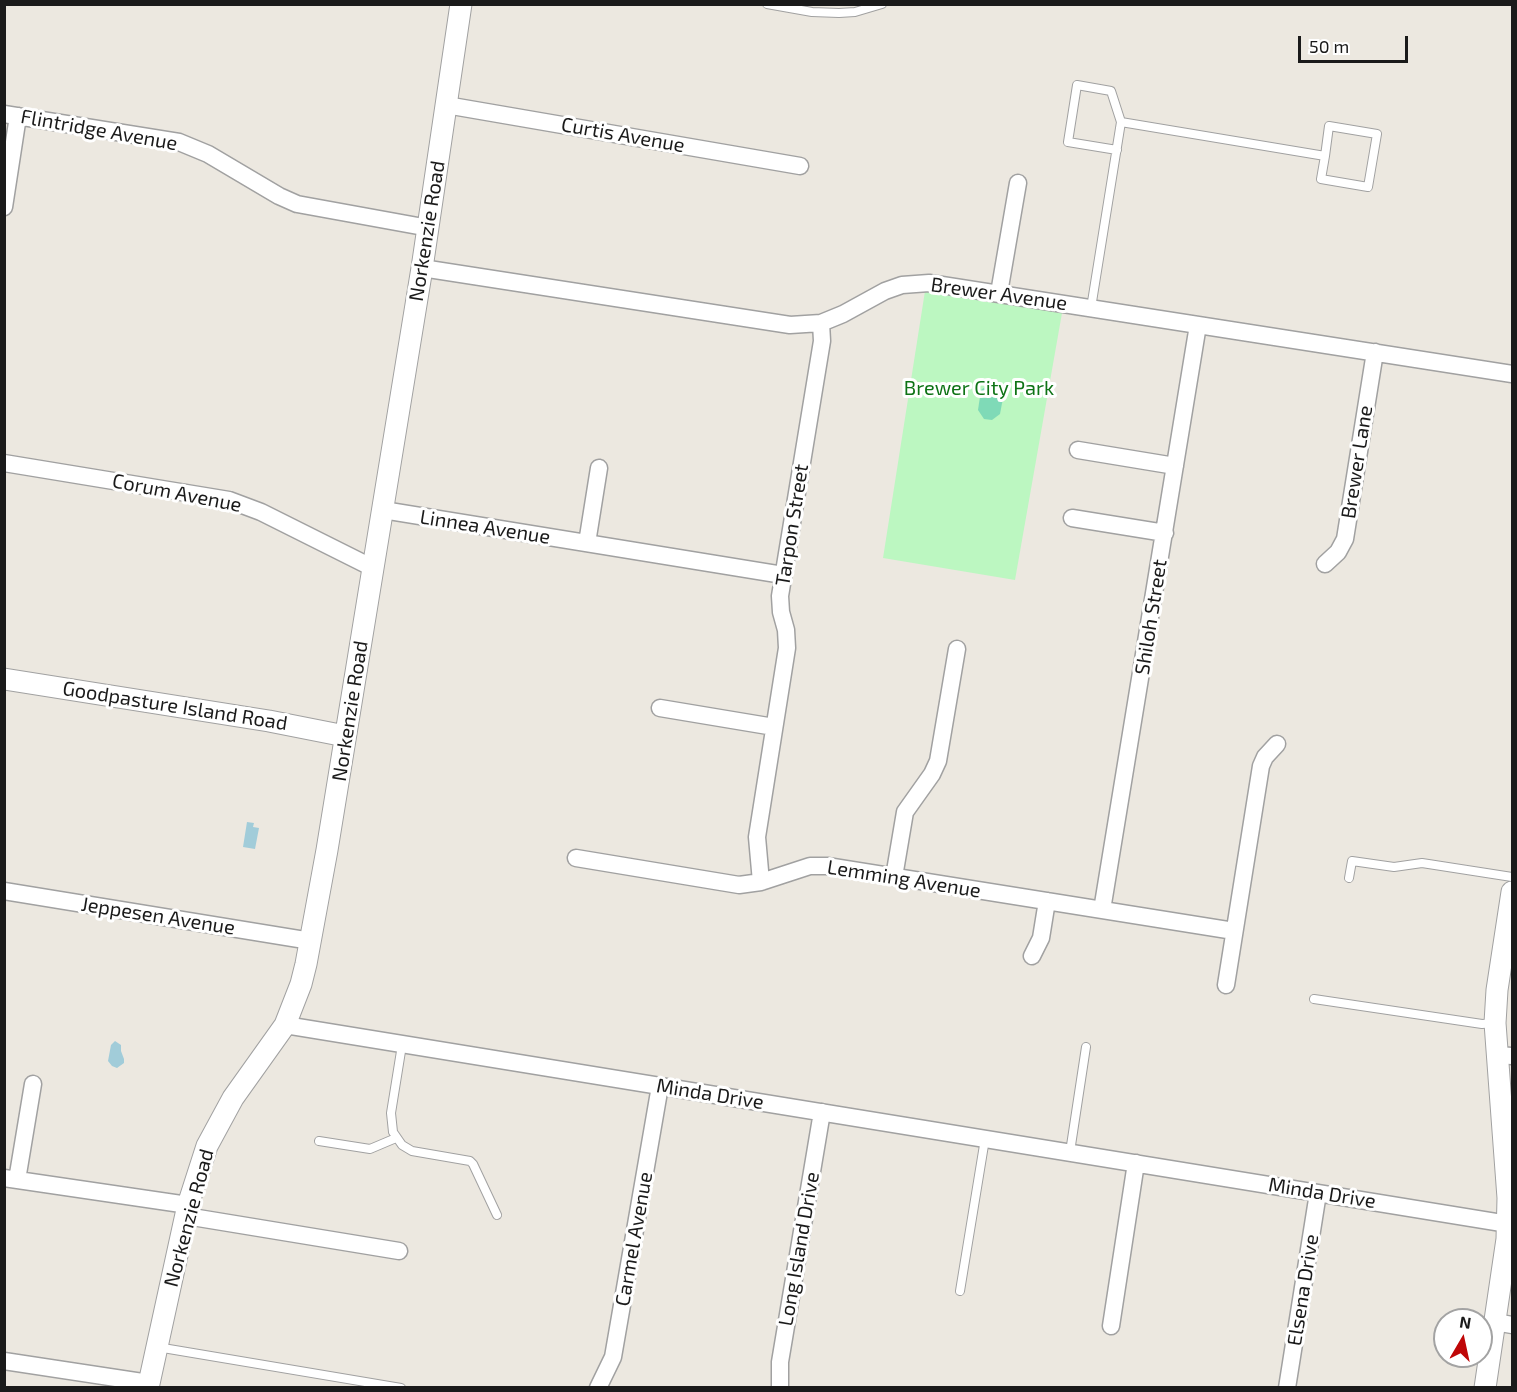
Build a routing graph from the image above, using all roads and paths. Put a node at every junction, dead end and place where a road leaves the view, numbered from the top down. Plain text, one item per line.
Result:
1 (461, 4) edge
2 (767, 4) edge
3 (882, 4) edge
4 (446, 105) junction
5 (11, 115) edge
6 (1121, 122) junction
7 (1117, 150) junction
8 (1324, 156) junction
9 (800, 166) dead end
10 (1017, 183) dead end
11 (4, 207) edge
12 (429, 228) junction
13 (422, 268) junction
14 (999, 293) junction
15 (1091, 308) junction
16 (821, 323) junction
17 (1198, 325) junction
18 (1375, 352) junction
19 (1512, 374) edge
20 (1078, 450) dead end
21 (4, 463) edge
22 (1175, 466) junction
23 (599, 468) dead end
24 (382, 510) junction
25 (1072, 518) dead end
26 (1165, 533) junction
27 (587, 543) junction
28 (1325, 564) dead end
29 (373, 568) junction
30 (783, 575) junction
31 (957, 649) dead end
32 (4, 679) edge
33 (660, 708) dead end
34 (774, 727) junction
35 (345, 736) junction
36 (1277, 744) dead end
37 (576, 858) dead end
38 (894, 877) junction
39 (1512, 877) edge
40 (1349, 878) dead end
41 (761, 882) junction
42 (4, 891) edge
43 (1512, 892) edge
44 (1047, 901) junction
45 (1102, 910) junction
46 (1234, 931) junction
47 (311, 941) junction
48 (1032, 957) dead end
49 (1226, 985) dead end
50 (1314, 999) dead end
51 (1495, 1023) junction
52 (285, 1025) junction
53 (402, 1045) junction
54 (1086, 1047) dead end
55 (1504, 1055) edge
56 (33, 1084) dead end
57 (660, 1086) junction
58 (822, 1112) junction
59 (396, 1138) junction
60 (985, 1139) junction
61 (319, 1141) dead end
62 (1070, 1152) junction
63 (1136, 1163) junction
64 (11, 1179) edge
65 (1318, 1192) junction
66 (187, 1211) junction
67 (496, 1215) dead end
68 (1508, 1224) junction
69 (399, 1251) dead end
70 (960, 1291) dead end
71 (1504, 1324) edge
72 (1111, 1326) dead end
73 (157, 1347) junction
74 (4, 1361) edge
75 (148, 1385) edge
76 (401, 1388) edge
77 (598, 1388) edge
78 (780, 1388) edge
79 (1287, 1388) edge
80 (1485, 1388) edge

1 - 4 street, Norkenzie Road
2 - 3 lane
4 - 9 street, Curtis Avenue
4 - 12 street, Norkenzie Road
5 - 11 street
5 - 12 street, Flintridge Avenue
6 - 7 lane
6 - 7 lane
6 - 8 lane
7 - 15 lane
8 - 8 lane
10 - 14 street
12 - 13 street, Norkenzie Road
13 - 16 street, Brewer Avenue
13 - 24 street, Norkenzie Road
14 - 15 street, Brewer Avenue
14 - 16 street, Brewer Avenue
15 - 17 street, Brewer Avenue
16 - 30 street, Tarpon Street
17 - 18 street, Brewer Avenue
17 - 22 street, Shiloh Street
18 - 19 street, Brewer Avenue
18 - 28 street, Brewer Lane
20 - 22 street
21 - 29 street, Corum Avenue
22 - 26 street, Shiloh Street
23 - 27 street
24 - 27 street, Linnea Avenue
24 - 29 street, Norkenzie Road
25 - 26 street
26 - 45 street, Shiloh Street
27 - 30 street, Linnea Avenue
29 - 35 street, Norkenzie Road
30 - 34 street, Tarpon Street
31 - 38 street
32 - 35 street, Goodpasture Island Road
33 - 34 street
34 - 41 street, Tarpon Street
35 - 47 street, Norkenzie Road
36 - 46 street
37 - 41 street, Lemming Avenue
38 - 41 street, Lemming Avenue
38 - 44 street, Lemming Avenue
39 - 40 lane
42 - 47 street, Jeppesen Avenue
43 - 51 street
44 - 45 street, Lemming Avenue
44 - 48 street
45 - 46 street, Lemming Avenue
46 - 49 street
47 - 52 street, Norkenzie Road
50 - 51 lane
51 - 55 street
52 - 53 street, Minda Drive
52 - 66 street, Norkenzie Road
53 - 57 street, Minda Drive
53 - 59 lane
54 - 62 lane
55 - 68 street
56 - 64 street
57 - 58 street, Minda Drive
57 - 77 street, Carmel Avenue
58 - 60 street, Minda Drive
58 - 78 street, Long Island Drive
59 - 61 lane
59 - 67 lane
60 - 62 street, Minda Drive
60 - 70 lane
62 - 63 street, Minda Drive
63 - 65 street, Minda Drive
63 - 72 street
64 - 66 street
65 - 68 street, Minda Drive
65 - 79 street, Elsena Drive
66 - 69 street
66 - 73 street, Norkenzie Road
68 - 71 street
71 - 80 street
73 - 75 street, Norkenzie Road
73 - 76 lane
74 - 75 street

